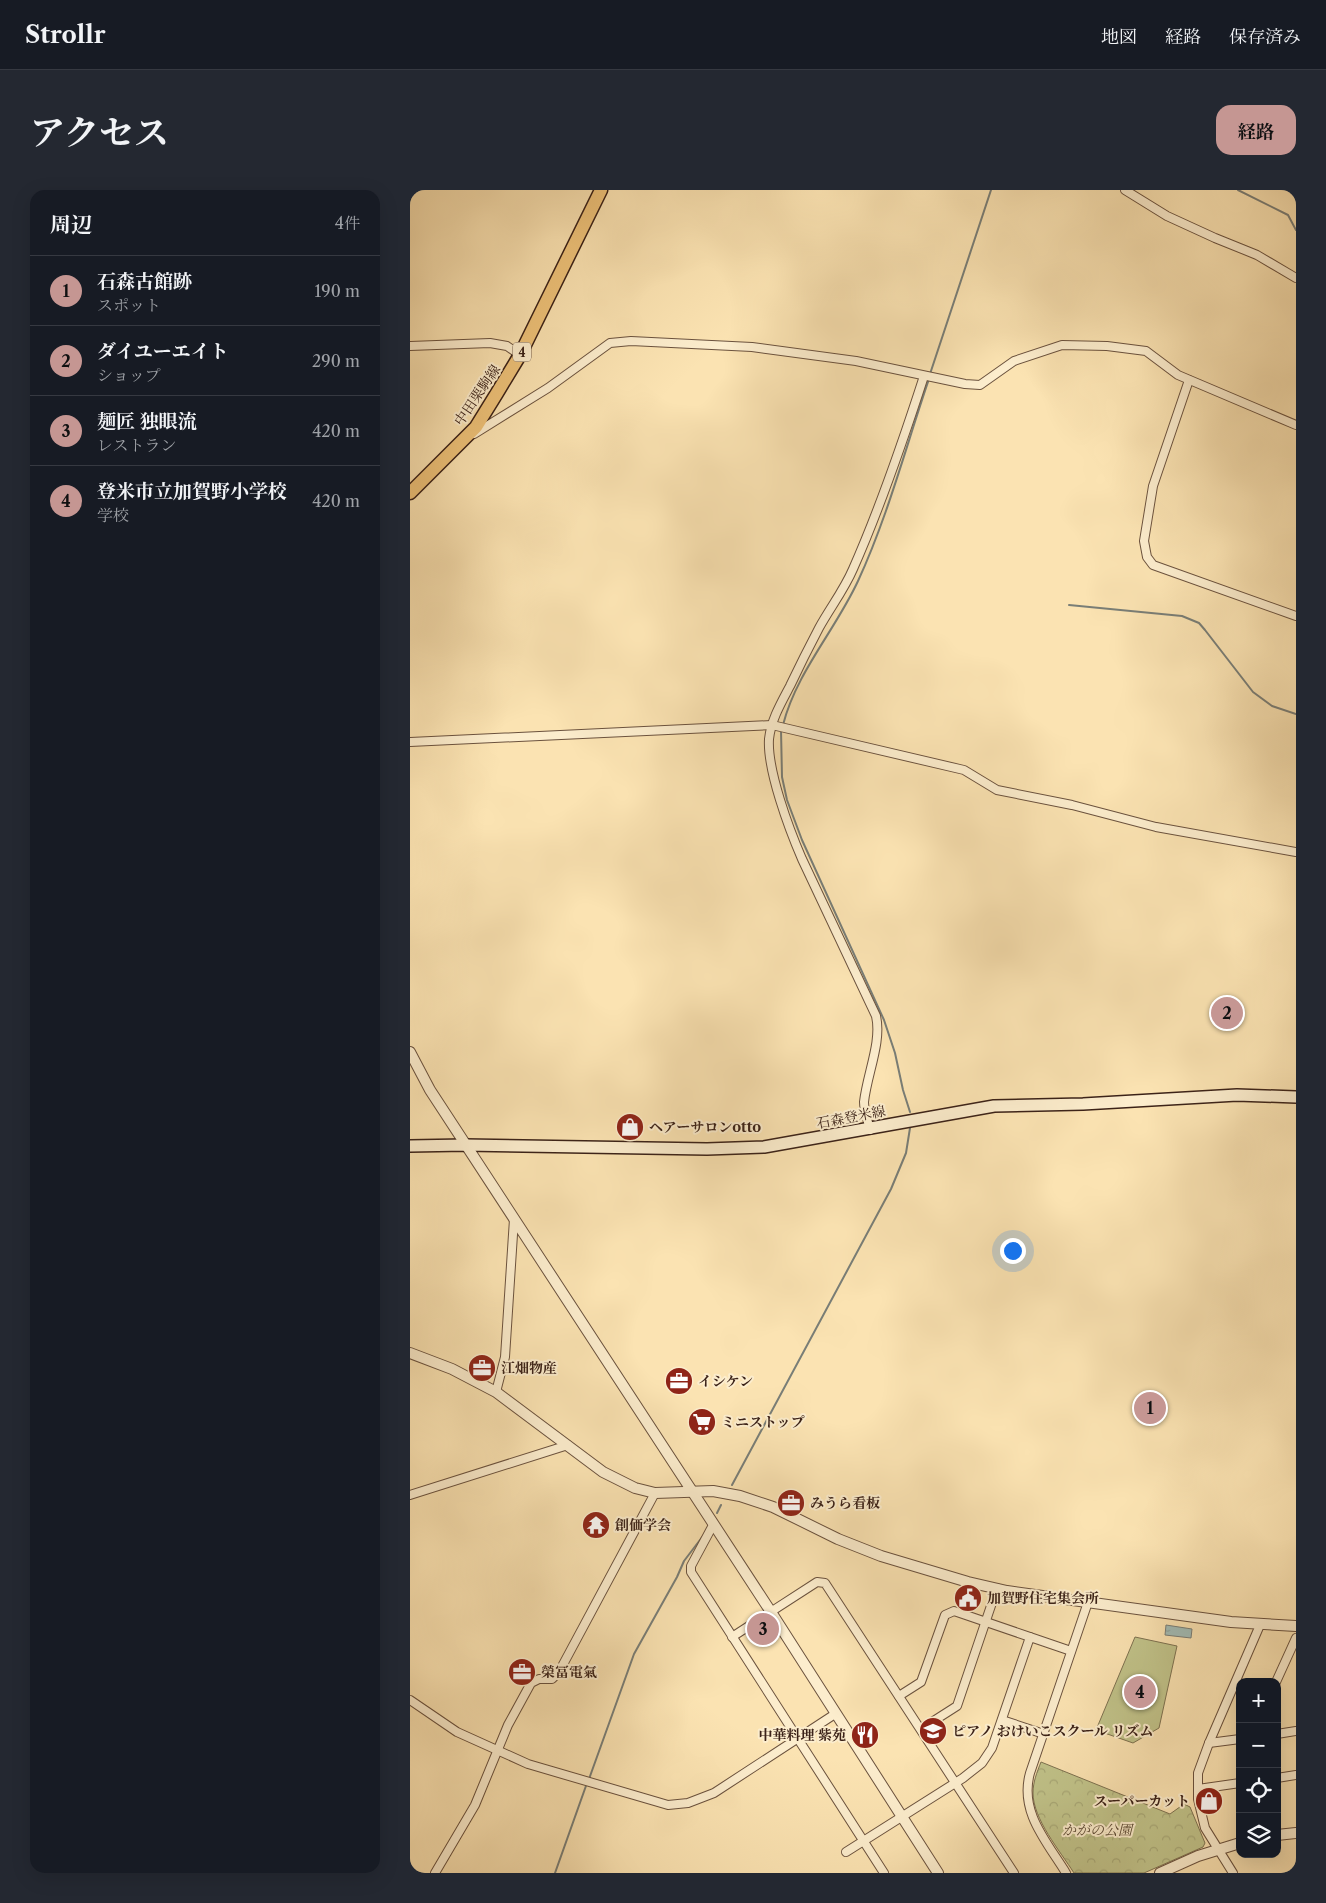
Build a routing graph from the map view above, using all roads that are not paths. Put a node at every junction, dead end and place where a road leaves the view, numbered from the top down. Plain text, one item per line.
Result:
1 (600, 190) edge
2 (1125, 190) edge
3 (1296, 278) edge
4 (410, 346) edge
5 (520, 355) junction
6 (924, 376) junction
7 (1189, 380) junction
8 (1296, 425) edge
9 (462, 442) junction
10 (410, 493) edge
11 (1296, 616) edge
12 (774, 726) junction
13 (410, 742) edge
14 (1296, 852) edge
15 (410, 1052) edge
16 (1296, 1097) edge
17 (870, 1130) junction
18 (466, 1145) junction
19 (410, 1146) edge
20 (514, 1219) junction
21 (410, 1354) edge
22 (496, 1392) junction
23 (568, 1446) junction
24 (691, 1491) junction
25 (655, 1493) junction
26 (410, 1495) edge
27 (714, 1525) junction
28 (998, 1588) junction
29 (1088, 1602) junction
30 (771, 1612) junction
31 (986, 1622) junction
32 (1260, 1625) junction
33 (1296, 1626) edge
34 (732, 1637) junction
35 (1030, 1637) junction
36 (1296, 1638) edge
37 (1071, 1651) junction
38 (1278, 1678) edge
39 (899, 1696) junction
40 (410, 1700) edge
41 (835, 1714) junction
42 (1002, 1720) junction
43 (921, 1729) junction
44 (1296, 1731) edge
45 (1281, 1733) edge
46 (1044, 1734) junction
47 (798, 1739) junction
48 (1236, 1740) edge
49 (1209, 1743) junction
50 (498, 1750) junction
51 (1296, 1775) edge
52 (1281, 1777) edge
53 (955, 1782) junction
54 (1236, 1783) edge
55 (1198, 1788) junction
56 (901, 1816) junction
57 (1296, 1833) edge
58 (1281, 1835) edge
59 (863, 1841) junction
60 (1236, 1844) edge
61 (1217, 1849) junction
62 (846, 1852) dead end
63 (435, 1873) edge
64 (884, 1873) edge
65 (938, 1873) edge
66 (1014, 1873) edge
67 (1066, 1873) edge
68 (1160, 1873) edge
69 (1233, 1873) edge

1 - 5 main road, 中田栗駒線 / 4
2 - 3 street
4 - 5 street
5 - 9 main road, 中田栗駒線 / 4
6 - 7 street
6 - 9 street
6 - 12 street
7 - 8 street
7 - 11 street
9 - 10 main road, 中田栗駒線 / 4
12 - 13 street
12 - 14 street
12 - 17 street
15 - 18 street
16 - 17 main road, 石森登米線
17 - 18 main road, 石森登米線
18 - 19 main road, 石森登米線
18 - 20 street
20 - 22 street
20 - 24 street
21 - 22 street
22 - 23 street
23 - 25 street
23 - 26 street
24 - 25 street
24 - 27 street
24 - 28 street
25 - 50 street
27 - 30 street
27 - 34 street
28 - 29 street
28 - 31 street
29 - 32 street
29 - 37 street
30 - 34 street
30 - 39 street
30 - 41 street
31 - 35 street
31 - 39 street
31 - 43 street
32 - 33 street
32 - 49 street
34 - 47 street
35 - 37 street
35 - 42 street
36 - 38 street
37 - 46 street
39 - 43 street
40 - 50 street
41 - 47 street
41 - 56 street
42 - 46 street
42 - 53 street
43 - 53 street
44 - 45 street
46 - 67 street
47 - 50 street
47 - 59 street
48 - 49 street
49 - 55 street
50 - 63 street
51 - 52 street
53 - 56 street
53 - 66 street
54 - 55 street
55 - 61 street
56 - 59 street
56 - 65 street
57 - 58 street
59 - 62 street
59 - 64 street
60 - 61 street
61 - 68 street
61 - 69 street

